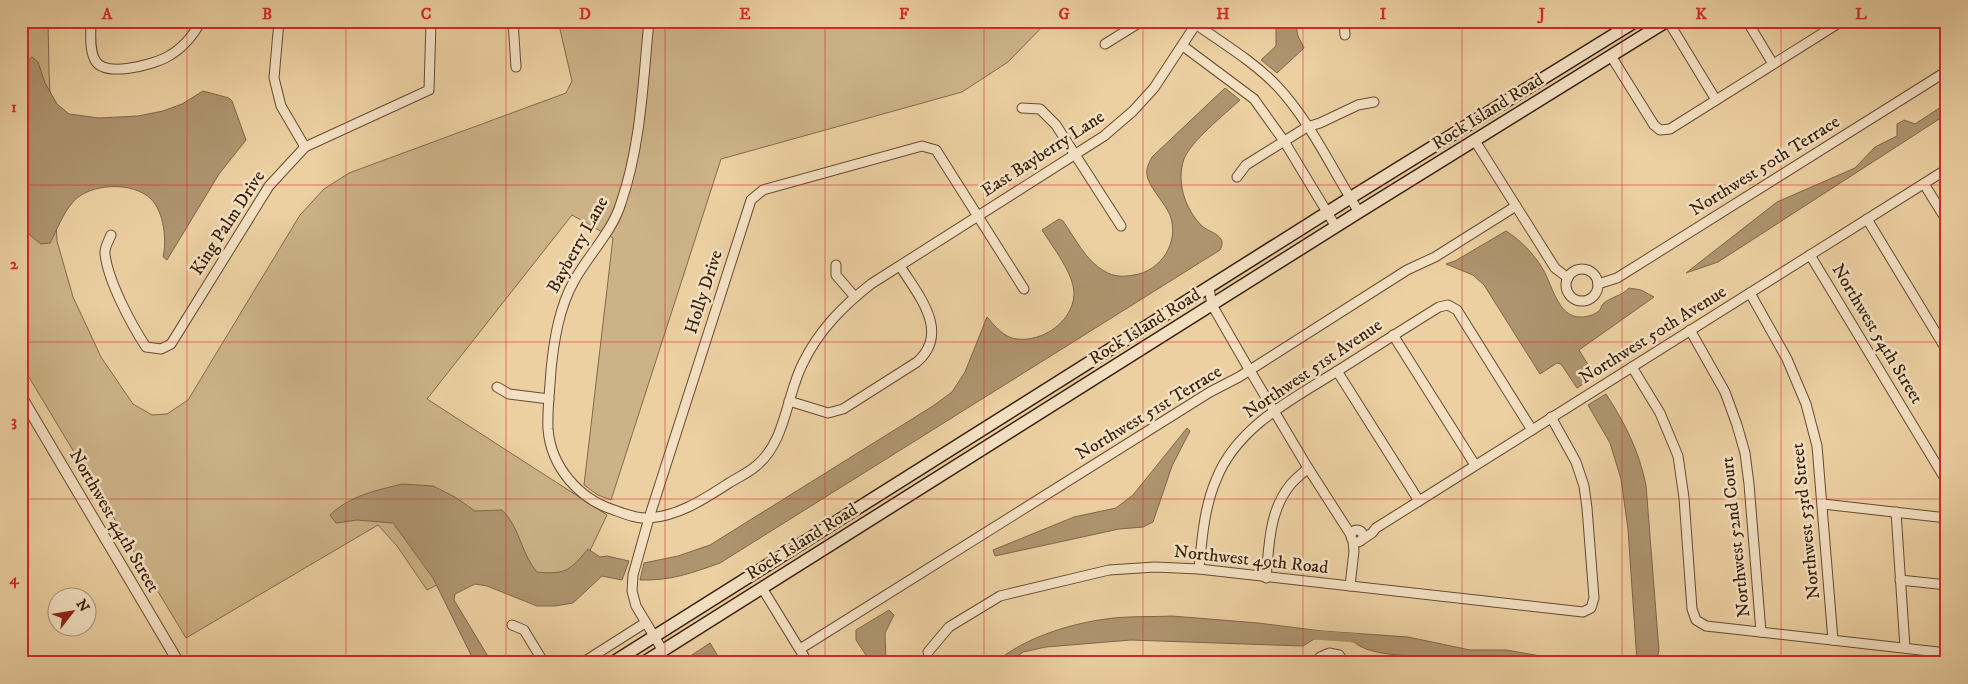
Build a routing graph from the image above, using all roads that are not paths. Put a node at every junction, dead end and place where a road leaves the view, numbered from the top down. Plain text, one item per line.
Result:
1 (91, 21) edge
2 (201, 21) edge
3 (279, 21) edge
4 (410, 21) edge
5 (445, 21) edge
6 (513, 21) edge
7 (650, 21) edge
8 (1142, 21) edge
9 (1186, 21) edge
10 (1344, 21) edge
11 (1636, 21) edge
12 (1667, 21) edge
13 (1747, 21) edge
14 (1842, 21) edge
15 (431, 22) edge
16 (1198, 23) edge
17 (1828, 25) edge
18 (1345, 35) dead end
19 (1105, 44) dead end
20 (1183, 46) junction
21 (1612, 56) junction
22 (1773, 64) junction
23 (516, 67) dead end
24 (1947, 71) edge
25 (1716, 100) junction
26 (1374, 102) dead end
27 (1022, 108) dead end
28 (1307, 127) junction
29 (1475, 140) junction
30 (1284, 141) junction
31 (306, 147) junction
32 (1076, 155) junction
33 (1947, 169) edge
34 (1237, 177) dead end
35 (1924, 184) junction
36 (1350, 198) junction
37 (1516, 206) junction
38 (1359, 212) junction
39 (1327, 213) junction
40 (978, 216) junction
41 (1867, 220) junction
42 (1947, 221) edge
43 (1121, 226) dead end
44 (1336, 227) junction
45 (111, 235) dead end
46 (1810, 255) junction
47 (836, 265) dead end
48 (900, 266) junction
49 (1568, 278) junction
50 (1598, 284) junction
51 (1209, 288) junction
52 (1024, 289) dead end
53 (1750, 293) junction
54 (855, 297) junction
55 (1212, 305) junction
56 (1690, 330) junction
57 (1393, 335) junction
58 (1947, 352) edge
59 (1632, 367) junction
60 (1250, 370) junction
61 (1337, 371) junction
62 (496, 387) dead end
63 (21, 396) edge
64 (549, 399) junction
65 (789, 401) junction
66 (1273, 411) junction
67 (1551, 418) junction
68 (1532, 430) junction
69 (1476, 465) junction
70 (1308, 468) junction
71 (1947, 482) edge
72 (1419, 500) junction
73 (1823, 504) junction
74 (1896, 512) junction
75 (649, 518) junction
76 (1947, 518) edge
77 (1357, 537) junction
78 (1199, 569) junction
79 (1266, 578) junction
80 (1900, 580) junction
81 (1947, 585) edge
82 (1350, 586) junction
83 (762, 588) junction
84 (646, 622) junction
85 (512, 625) dead end
86 (1762, 632) junction
87 (655, 637) junction
88 (1833, 640) junction
89 (1906, 648) junction
90 (800, 649) junction
91 (663, 650) junction
92 (928, 652) dead end
93 (1947, 652) edge
94 (179, 663) edge
95 (544, 663) edge
96 (582, 663) edge
97 (612, 663) edge
98 (642, 663) edge
99 (808, 663) edge
100 (1053, 663) edge
101 (1232, 663) edge
102 (1318, 663) edge
103 (1345, 663) edge

1 - 2 street
3 - 31 street
4 - 15 street
5 - 15 street
6 - 23 street
7 - 64 street, Bayberry Lane
8 - 19 street
9 - 16 street
10 - 18 street
11 - 36 main road, Rock Island Road
12 - 21 main road, Rock Island Road
12 - 25 street
13 - 22 street
14 - 17 street
15 - 31 street, King Palm Drive
16 - 20 street, East Bayberry Lane
16 - 28 street
17 - 22 street
20 - 30 street
20 - 32 street, East Bayberry Lane
21 - 25 street
21 - 29 main road, Rock Island Road
22 - 25 street
24 - 50 street, Northwest 50th Terrace
26 - 28 street
27 - 32 street
28 - 30 street
28 - 36 street
29 - 37 street
29 - 38 main road, Rock Island Road
30 - 34 street
30 - 39 street
31 - 45 street, King Palm Drive
32 - 40 street, East Bayberry Lane
32 - 43 street
33 - 35 street, Northwest 50th Avenue
35 - 41 street, Northwest 50th Avenue
35 - 42 street
36 - 38 street
36 - 39 main road, Rock Island Road
37 - 49 street
37 - 60 street, Northwest 51st Terrace
38 - 44 main road, Rock Island Road
39 - 44 street
39 - 51 main road, Rock Island Road
40 - 48 street, East Bayberry Lane
40 - 52 street, Holly Drive
40 - 75 street, Holly Drive
41 - 46 street, Northwest 50th Avenue
41 - 58 street
44 - 55 main road, Rock Island Road
46 - 53 street, Northwest 50th Avenue
46 - 71 street, Northwest 54th Street
47 - 54 street
48 - 54 street, East Bayberry Lane
48 - 65 street
49 - 50 street
49 - 50 street
51 - 55 street
51 - 87 main road, Rock Island Road
53 - 56 street, Northwest 50th Avenue
53 - 73 street, Northwest 53rd Street
54 - 65 street, East Bayberry Lane
55 - 60 street
55 - 83 main road, Rock Island Road
56 - 59 street, Northwest 50th Avenue
56 - 86 street, Northwest 52nd Court
57 - 61 street, Northwest 51st Avenue
57 - 68 street, Northwest 51st Avenue
57 - 69 street
59 - 67 street, Northwest 50th Avenue
59 - 86 street
60 - 66 street
60 - 90 street, Northwest 51st Terrace
61 - 66 street, Northwest 51st Avenue
61 - 72 street
62 - 64 street
63 - 94 street, Northwest 44th Street
64 - 75 street, Bayberry Lane
65 - 75 street, East Bayberry Lane
66 - 70 street
66 - 78 street, Northwest 51st Avenue
67 - 68 street, Northwest 50th Avenue
67 - 82 street, Northwest 49th Road
68 - 69 street, Northwest 50th Avenue
69 - 72 street, Northwest 50th Avenue
70 - 77 street
70 - 79 street
72 - 77 street, Northwest 50th Avenue
73 - 74 street
73 - 88 street, Northwest 53rd Street
74 - 76 street
74 - 80 street
75 - 84 street, Holly Drive
77 - 82 street
78 - 79 street, Northwest 49th Road
78 - 92 street, Northwest 49th Road
79 - 82 street, Northwest 49th Road
80 - 81 street
80 - 89 street
83 - 90 street
83 - 91 main road, Rock Island Road
84 - 87 street, Holly Drive
84 - 96 street
85 - 95 street
86 - 88 street
87 - 91 street, Holly Drive
87 - 97 main road, Rock Island Road
88 - 89 street
89 - 93 street
90 - 99 street
91 - 98 main road, Rock Island Road
100 - 101 street
102 - 103 street

